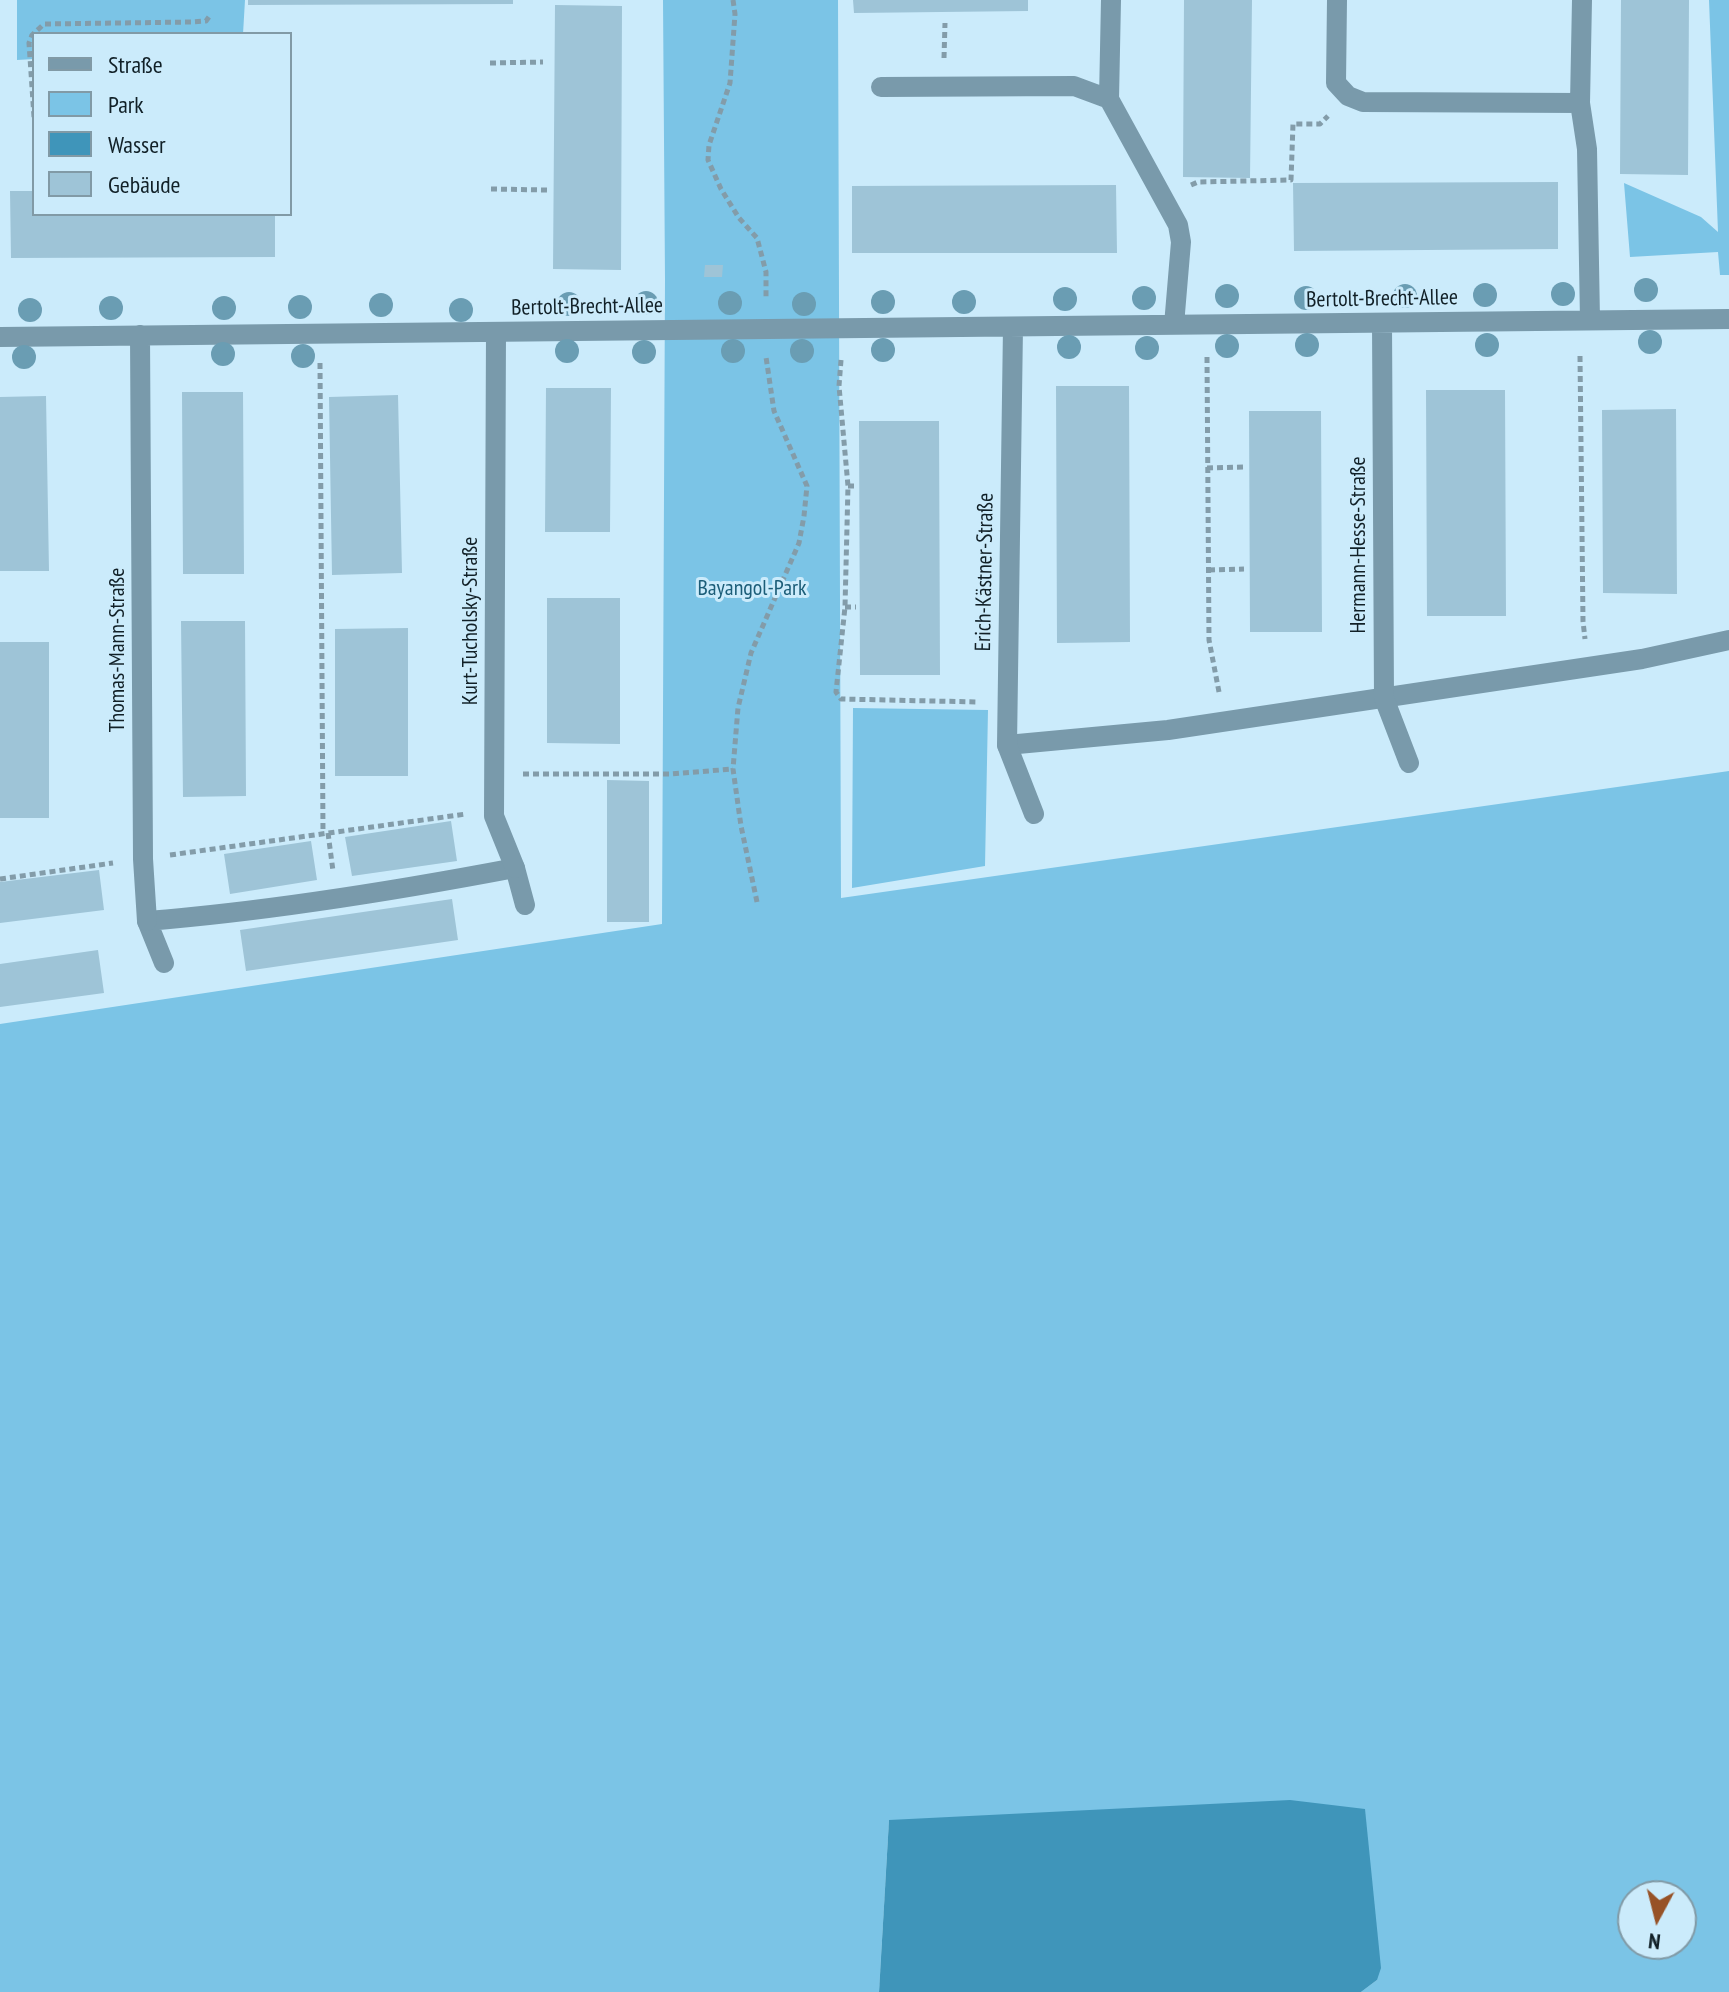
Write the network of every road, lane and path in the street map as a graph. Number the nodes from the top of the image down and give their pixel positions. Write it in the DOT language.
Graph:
graph roads {
  1 [pos="733,0"];
  2 [pos="1111,0"];
  3 [pos="1337,0"];
  4 [pos="1582,0"];
  5 [pos="211,14"];
  6 [pos="35,32"];
  7 [pos="32,35"];
  8 [pos="543,62"];
  9 [pos="490,63"];
  10 [pos="32,87"];
  11 [pos="881,87"];
  12 [pos="1348,96"];
  13 [pos="1109,99"];
  14 [pos="1580,103"];
  15 [pos="491,189"];
  16 [pos="547,190"];
  17 [pos="1163,196"];
  18 [pos="1729,319"];
  19 [pos="1590,320"];
  20 [pos="1382,323"];
  21 [pos="1174,325"];
  22 [pos="1013,327"];
  23 [pos="766,328"];
  24 [pos="496,332"];
  25 [pos="320,334"];
  26 [pos="140,335"];
  27 [pos="0,337"];
  28 [pos="1580,356"];
  29 [pos="1207,357"];
  30 [pos="841,360"];
  31 [pos="1243,467"];
  32 [pos="1207,468"];
  33 [pos="848,486"];
  34 [pos="857,486"];
  35 [pos="1244,569"];
  36 [pos="1209,570"];
  37 [pos="845,607"];
  38 [pos="856,607"];
  39 [pos="1729,640"];
  40 [pos="1589,666"];
  41 [pos="1384,698"];
  42 [pos="1007,703"];
  43 [pos="1224,721"];
  44 [pos="1007,745"];
  45 [pos="1409,763"];
  46 [pos="733,769"];
  47 [pos="494,773"];
  48 [pos="494,810"];
  49 [pos="1034,814"];
  50 [pos="323,833"];
  51 [pos="143,859"];
  52 [pos="515,868"];
  53 [pos="0,879"];
  54 [pos="757,902"];
  55 [pos="525,905"];
  56 [pos="147,921"];
  57 [pos="164,963"];
  1 -- 23 [label="path"];
  2 -- 13 [label="street"];
  3 -- 12 [label="street"];
  4 -- 14 [label="street"];
  5 -- 6 [label="path"];
  7 -- 10 [label="path"];
  8 -- 9 [label="path"];
  11 -- 13 [label="street"];
  12 -- 14 [label="street"];
  12 -- 17 [label="path"];
  13 -- 17 [label="street"];
  14 -- 19 [label="street"];
  15 -- 16 [label="path"];
  17 -- 21 [label="street"];
  18 -- 19 [label="street, Bertolt-Brecht-Allee"];
  19 -- 20 [label="street, Bertolt-Brecht-Allee"];
  20 -- 21 [label="street, Bertolt-Brecht-Allee"];
  20 -- 41 [label="street, Hermann-Hesse-Straße"];
  21 -- 22 [label="street, Bertolt-Brecht-Allee"];
  22 -- 23 [label="street, Bertolt-Brecht-Allee"];
  22 -- 42 [label="street, Erich-Kästner-Straße"];
  23 -- 24 [label="street, Bertolt-Brecht-Allee"];
  23 -- 46 [label="path"];
  24 -- 25 [label="street, Bertolt-Brecht-Allee"];
  24 -- 47 [label="street, Kurt-Tucholsky-Straße"];
  25 -- 26 [label="street, Bertolt-Brecht-Allee"];
  25 -- 50 [label="path"];
  26 -- 27 [label="street, Bertolt-Brecht-Allee"];
  26 -- 51 [label="street, Thomas-Mann-Straße"];
  28 -- 40 [label="path"];
  29 -- 32 [label="path"];
  30 -- 33 [label="path"];
  31 -- 32 [label="path"];
  32 -- 36 [label="path"];
  33 -- 34 [label="path"];
  33 -- 37 [label="path"];
  35 -- 36 [label="path"];
  36 -- 43 [label="path"];
  37 -- 38 [label="path"];
  37 -- 42 [label="path"];
  39 -- 40 [label="street"];
  40 -- 41 [label="street"];
  41 -- 43 [label="street"];
  41 -- 45 [label="street, Hermann-Hesse-Straße"];
  42 -- 44 [label="street, Erich-Kästner-Straße"];
  43 -- 44 [label="street"];
  44 -- 49 [label="street, Erich-Kästner-Straße"];
  46 -- 47 [label="path"];
  46 -- 54 [label="path"];
  47 -- 48 [label="street, Kurt-Tucholsky-Straße"];
  48 -- 50 [label="path"];
  48 -- 52 [label="street, Kurt-Tucholsky-Straße"];
  50 -- 51 [label="path"];
  51 -- 53 [label="path"];
  51 -- 56 [label="street, Thomas-Mann-Straße"];
  52 -- 55 [label="street, Kurt-Tucholsky-Straße"];
  52 -- 56 [label="street"];
  56 -- 57 [label="street, Thomas-Mann-Straße"];
}
